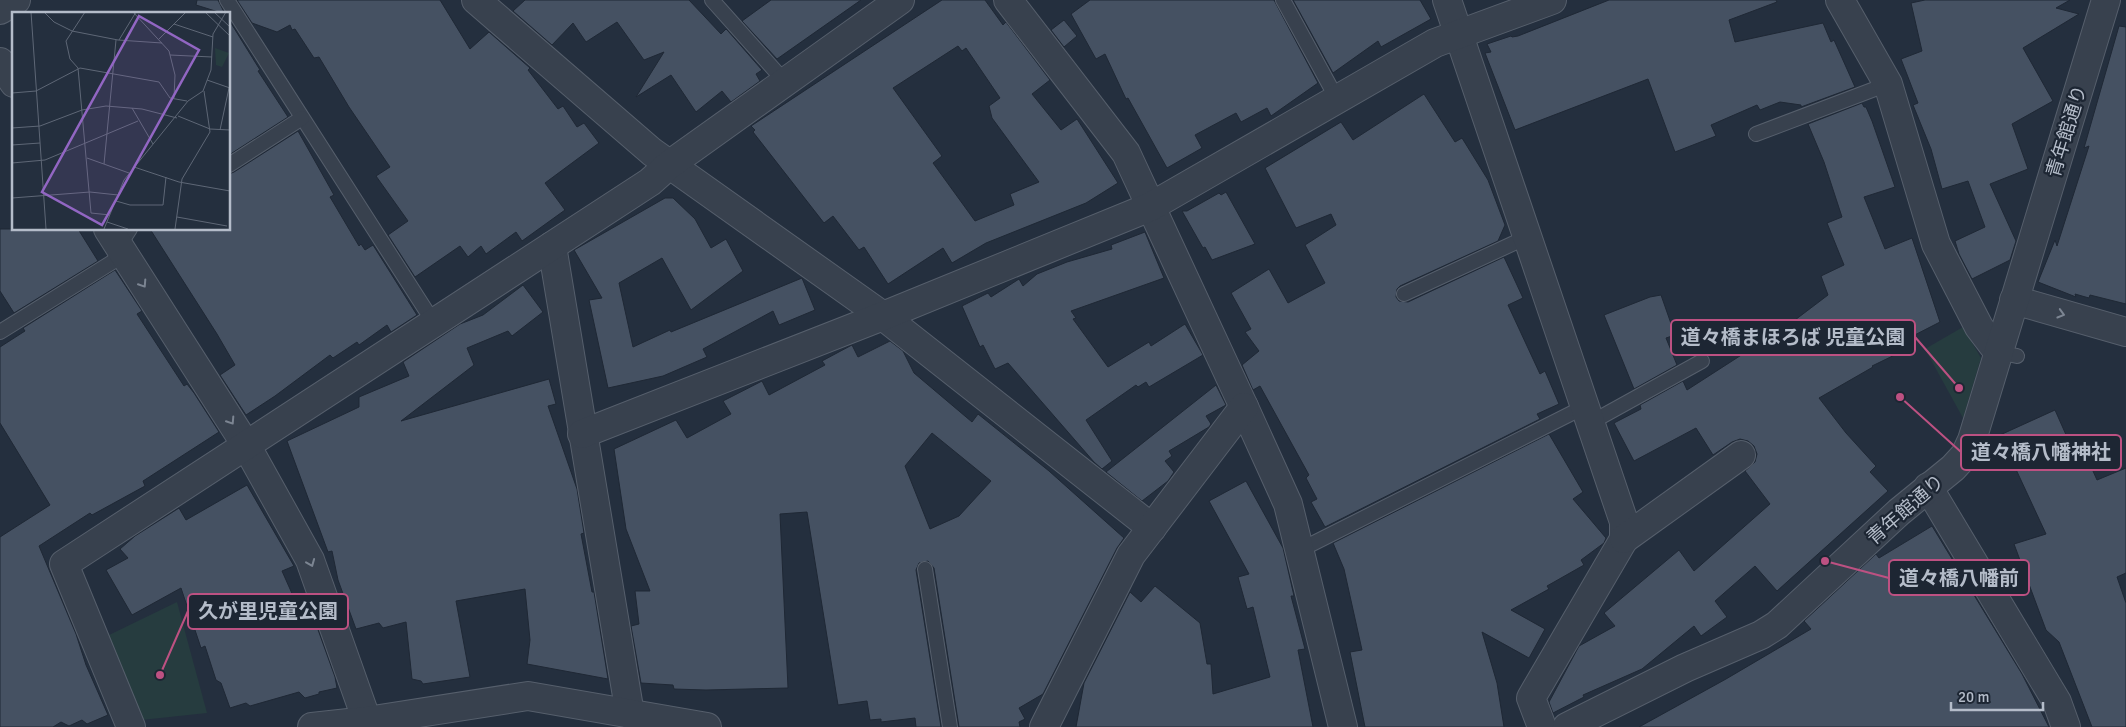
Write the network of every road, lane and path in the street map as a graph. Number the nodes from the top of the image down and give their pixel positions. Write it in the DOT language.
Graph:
graph roads {
  1 [pos="16,0"];
  2 [pos="227,0"];
  3 [pos="476,0"];
  4 [pos="712,0"];
  5 [pos="900,0"];
  6 [pos="1008,0"];
  7 [pos="1283,0"];
  8 [pos="1446,0"];
  9 [pos="1552,0"];
  10 [pos="1840,0"];
  11 [pos="2106,0"];
  12 [pos="0,10"];
  13 [pos="1458,36"];
  14 [pos="0,62"];
  15 [pos="12,80"];
  16 [pos="786,83"];
  17 [pos="1888,84"];
  18 [pos="1338,99"];
  19 [pos="302,118"];
  20 [pos="1756,134"];
  21 [pos="230,163"];
  22 [pos="669,165"];
  23 [pos="1150,207"];
  24 [pos="119,235"];
  25 [pos="1527,237"];
  26 [pos="552,246"];
  27 [pos="1404,294"];
  28 [pos="2014,300"];
  29 [pos="883,316"];
  30 [pos="434,323"];
  31 [pos="0,332"];
  32 [pos="2126,332"];
  33 [pos="2008,354"];
  34 [pos="1702,361"];
  35 [pos="1244,407"];
  36 [pos="1588,415"];
  37 [pos="582,434"];
  38 [pos="246,444"];
  39 [pos="1741,455"];
  40 [pos="1928,487"];
  41 [pos="1152,528"];
  42 [pos="1624,539"];
  43 [pos="1300,550"];
  44 [pos="925,570"];
  45 [pos="630,714"];
  46 [pos="367,721"];
  47 [pos="131,727"];
  48 [pos="312,727"];
  49 [pos="703,727"];
  50 [pos="707,727"];
  51 [pos="950,727"];
  52 [pos="1044,727"];
  53 [pos="1343,727"];
  54 [pos="1542,727"];
  55 [pos="1567,727"];
  56 [pos="2066,727"];
  1 -- 12 [label="street"];
  2 -- 19 [label="lane"];
  3 -- 22 [label="street"];
  4 -- 16 [label="lane"];
  5 -- 16 [label="street"];
  6 -- 23 [label="street"];
  7 -- 18 [label="lane"];
  8 -- 13 [label="street"];
  9 -- 13 [label="street"];
  10 -- 17 [label="street"];
  11 -- 28 [label="street, 青年館通り"];
  13 -- 18 [label="street"];
  13 -- 25 [label="street"];
  14 -- 15 [label="street"];
  16 -- 22 [label="street"];
  17 -- 20 [label="lane"];
  17 -- 33 [label="street"];
  18 -- 23 [label="street"];
  19 -- 21 [label="lane"];
  19 -- 30 [label="lane"];
  22 -- 26 [label="street"];
  22 -- 29 [label="street"];
  23 -- 29 [label="street"];
  23 -- 35 [label="street"];
  24 -- 31 [label="lane"];
  24 -- 38 [label="street, one-way"];
  25 -- 27 [label="lane"];
  25 -- 36 [label="street"];
  26 -- 30 [label="street"];
  26 -- 37 [label="street"];
  28 -- 32 [label="street, one-way"];
  28 -- 33 [label="street, 青年館通り"];
  29 -- 37 [label="street"];
  29 -- 41 [label="street"];
  30 -- 38 [label="street"];
  33 -- 40 [label="street, 青年館通り"];
  34 -- 36 [label="lane"];
  35 -- 41 [label="street"];
  35 -- 43 [label="street"];
  36 -- 42 [label="street"];
  36 -- 43 [label="lane"];
  37 -- 45 [label="street"];
  38 -- 46 [label="street, one-way"];
  38 -- 47 [label="street"];
  39 -- 42 [label="street"];
  40 -- 55 [label="street, 青年館通り"];
  40 -- 56 [label="street"];
  41 -- 52 [label="street"];
  42 -- 54 [label="street"];
  43 -- 53 [label="street"];
  44 -- 51 [label="lane"];
  45 -- 46 [label="street"];
  45 -- 49 [label="street"];
  46 -- 48 [label="street"];
  49 -- 50 [label="street"];
}
